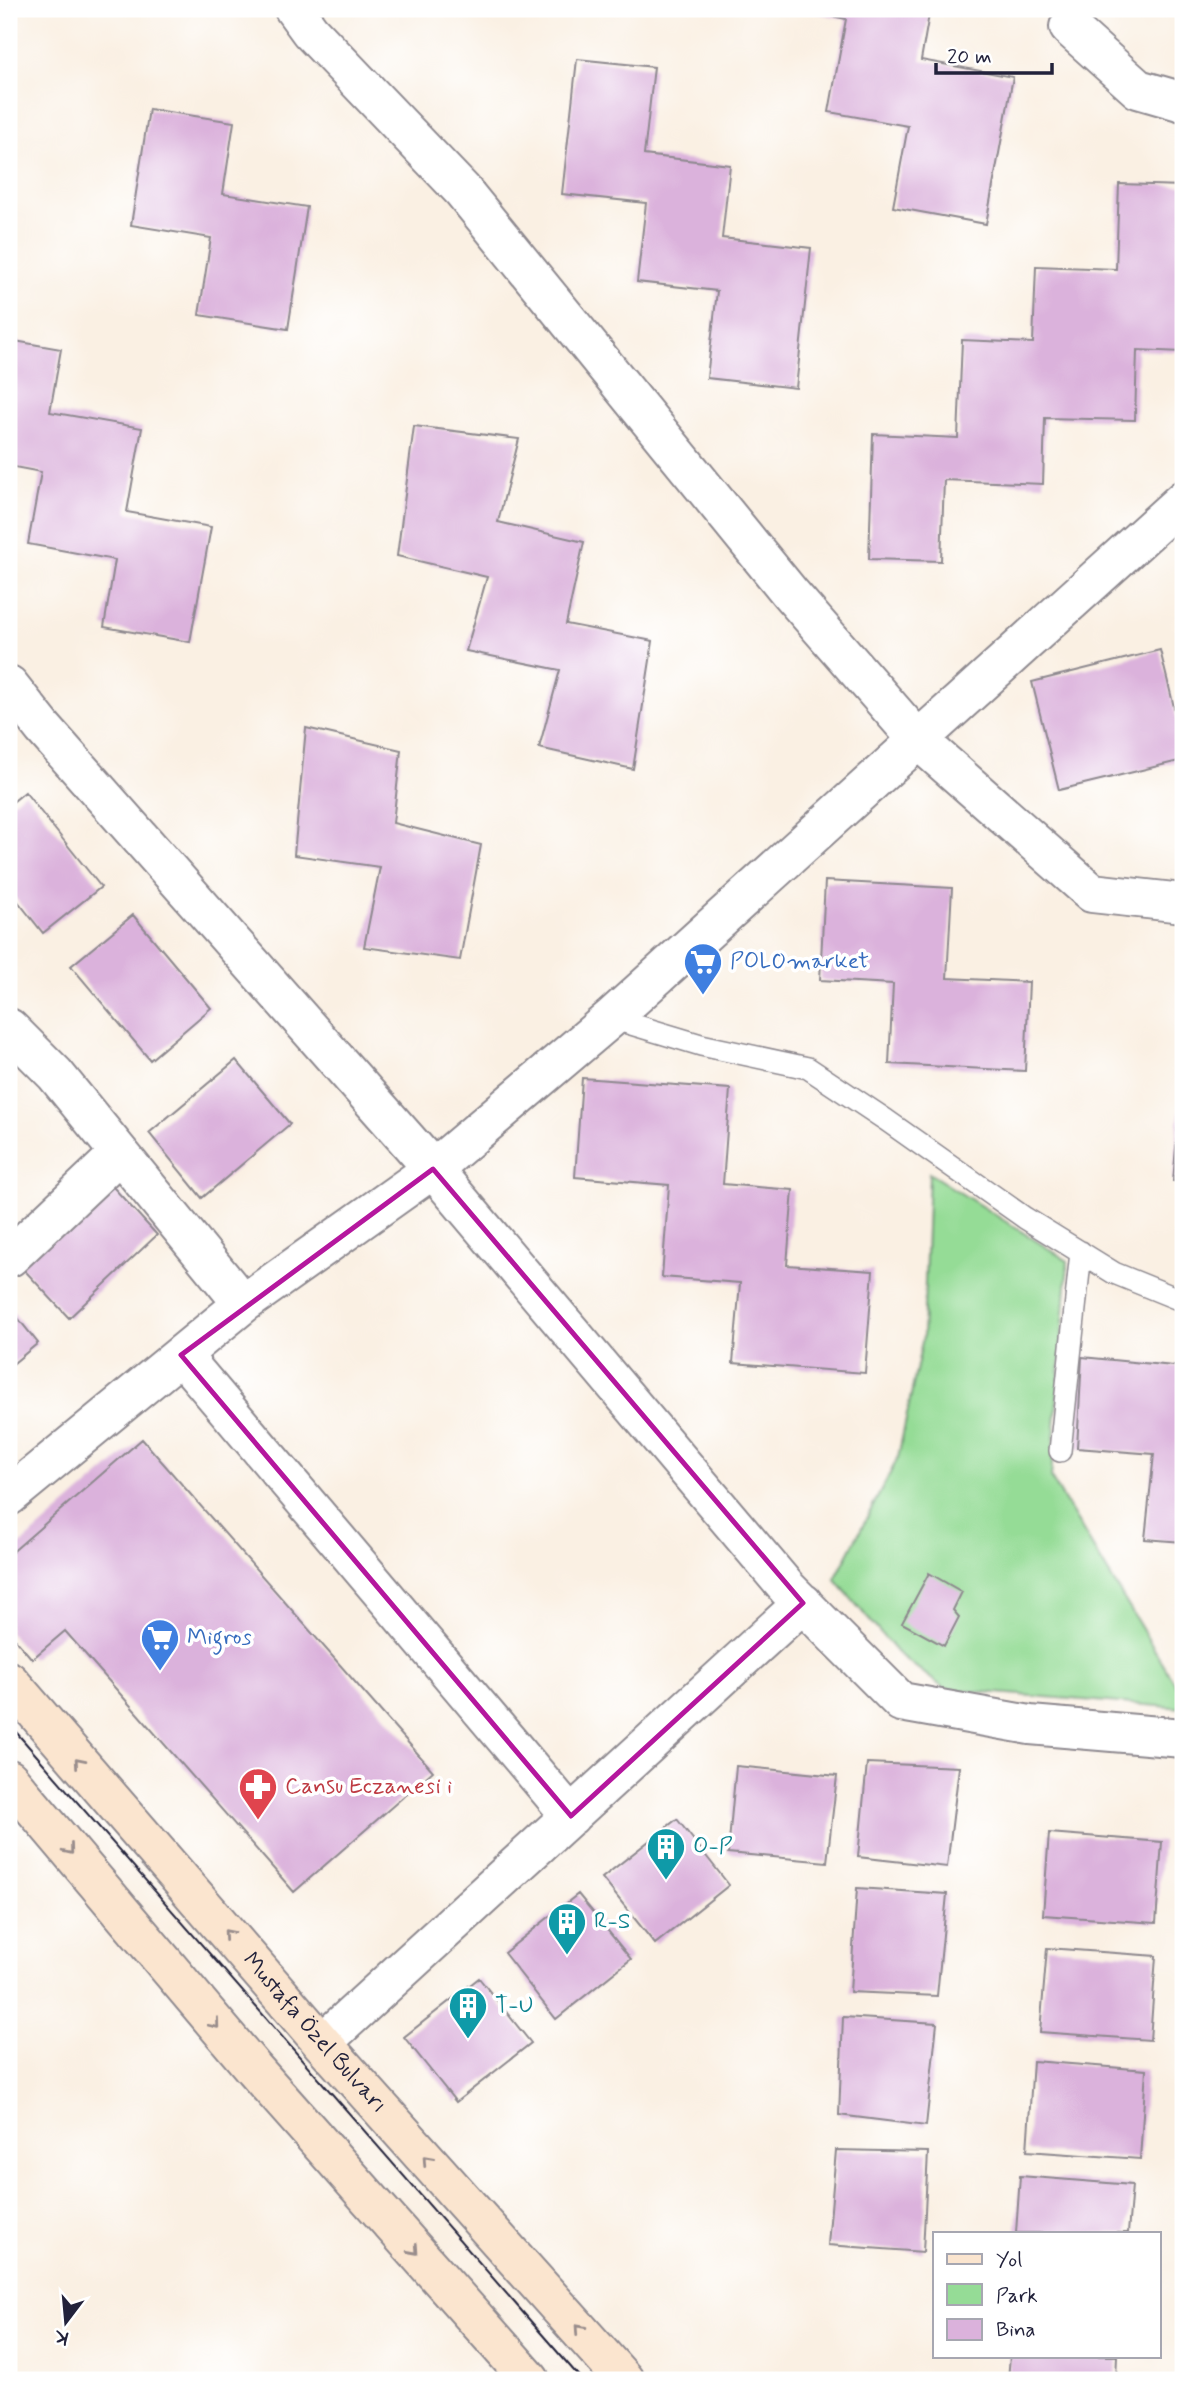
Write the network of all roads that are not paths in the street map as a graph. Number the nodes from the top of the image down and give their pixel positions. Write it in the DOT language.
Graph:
graph roads {
  1 [pos="294,9"];
  2 [pos="1069,27"];
  3 [pos="1183,102"];
  4 [pos="1183,500"];
  5 [pos="9,685"];
  6 [pos="918,740"];
  7 [pos="1183,903"];
  8 [pos="611,1018"];
  9 [pos="9,1028"];
  10 [pos="119,1154"];
  11 [pos="433,1169"];
  12 [pos="1081,1252"];
  13 [pos="9,1256"];
  14 [pos="1183,1301"];
  15 [pos="243,1304"];
  16 [pos="181,1355"];
  17 [pos="1060,1451"];
  18 [pos="9,1496"];
  19 [pos="803,1603"];
  20 [pos="9,1681"];
  21 [pos="1183,1738"];
  22 [pos="9,1779"];
  23 [pos="571,1816"];
  24 [pos="322,2043"];
  25 [pos="530,2380"];
  26 [pos="624,2380"];
  1 -- 6 [label="street"];
  2 -- 3 [label="street"];
  4 -- 6 [label="street"];
  5 -- 11 [label="street"];
  6 -- 7 [label="street"];
  6 -- 8 [label="street"];
  8 -- 11 [label="street"];
  8 -- 12 [label="lane"];
  9 -- 10 [label="street"];
  10 -- 13 [label="street"];
  10 -- 15 [label="street"];
  11 -- 15 [label="street"];
  11 -- 19 [label="street"];
  12 -- 14 [label="lane"];
  12 -- 17 [label="lane"];
  15 -- 16 [label="street"];
  16 -- 18 [label="street"];
  16 -- 23 [label="street"];
  19 -- 21 [label="street"];
  19 -- 23 [label="street"];
  24 -- 20 [label="main road, Mustafa Özel Bulvarı, one-way"];
  22 -- 25 [label="main road, one-way"];
  23 -- 24 [label="street"];
  26 -- 24 [label="main road, Mustafa Özel Bulvarı, one-way"];
}
